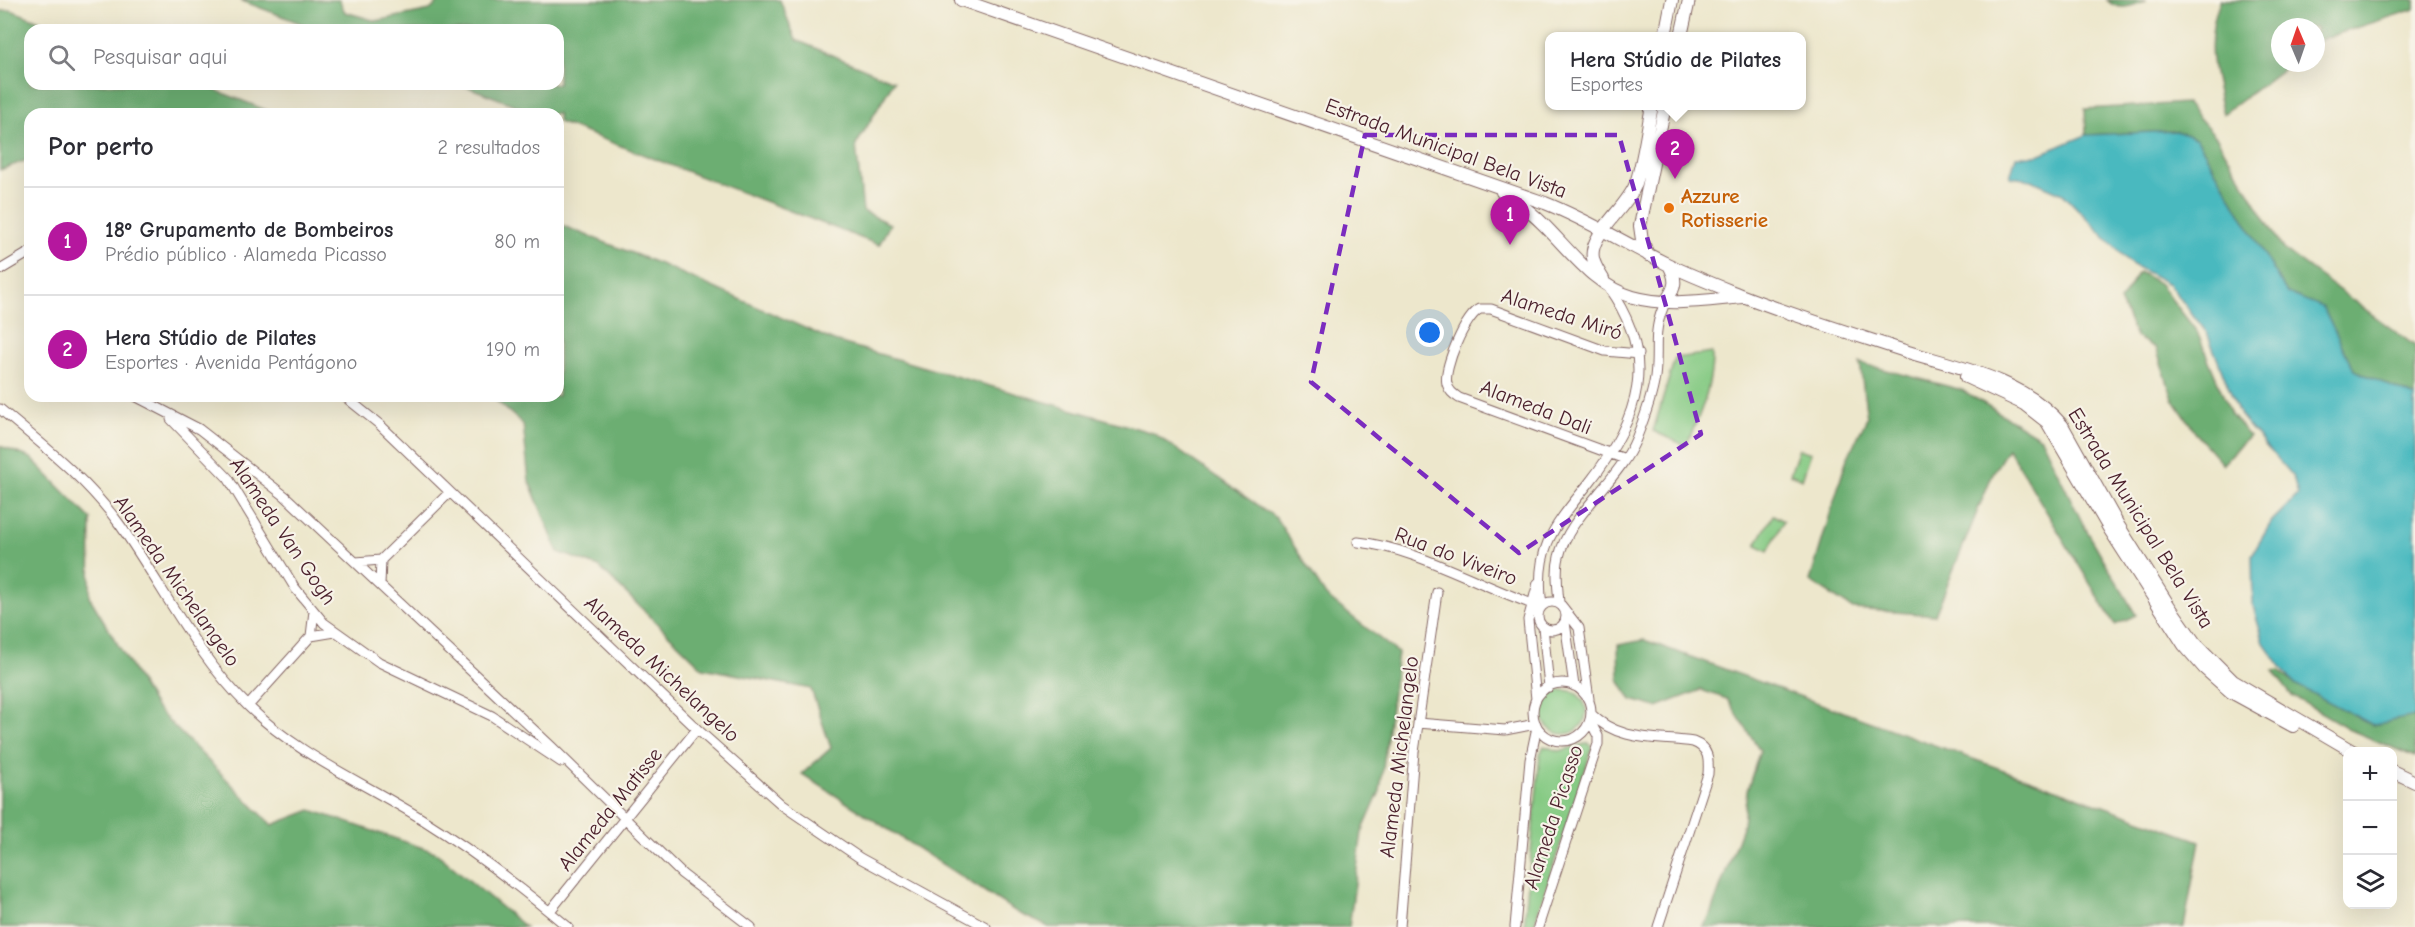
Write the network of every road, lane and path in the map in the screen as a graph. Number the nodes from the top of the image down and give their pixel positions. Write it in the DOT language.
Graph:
graph roads {
  1 [pos="961,0"];
  2 [pos="1672,0"];
  3 [pos="1689,0"];
  4 [pos="1666,32"];
  5 [pos="1682,32"];
  6 [pos="1651,110"];
  7 [pos="1664,110"];
  8 [pos="1489,183"];
  9 [pos="1603,230"];
  10 [pos="24,254"];
  11 [pos="1648,255"];
  12 [pos="1669,265"];
  13 [pos="0,270"];
  14 [pos="1606,285"];
  15 [pos="1747,297"];
  16 [pos="1666,301"];
  17 [pos="1639,354"];
  18 [pos="1446,377"];
  19 [pos="148,402"];
  20 [pos="352,402"];
  21 [pos="155,405"];
  22 [pos="0,409"];
  23 [pos="1608,454"];
  24 [pos="235,455"];
  25 [pos="1624,459"];
  26 [pos="222,470"];
  27 [pos="449,493"];
  28 [pos="1358,542"];
  29 [pos="381,560"];
  30 [pos="356,562"];
  31 [pos="1538,580"];
  32 [pos="380,585"];
  33 [pos="1437,592"];
  34 [pos="1530,604"];
  35 [pos="1560,604"];
  36 [pos="1541,607"];
  37 [pos="314,611"];
  38 [pos="1565,622"];
  39 [pos="1543,627"];
  40 [pos="335,632"];
  41 [pos="311,636"];
  42 [pos="1574,686"];
  43 [pos="1549,687"];
  44 [pos="1536,699"];
  45 [pos="502,702"];
  46 [pos="248,706"];
  47 [pos="1590,713"];
  48 [pos="492,716"];
  49 [pos="1418,723"];
  50 [pos="1537,725"];
  51 [pos="698,729"];
  52 [pos="2343,747"];
  53 [pos="578,773"];
  54 [pos="2397,773"];
  55 [pos="2415,782"];
  56 [pos="625,819"];
  57 [pos="550,911"];
  58 [pos="568,927"];
  59 [pos="751,927"];
  60 [pos="986,927"];
  61 [pos="1400,927"];
  62 [pos="1515,927"];
  63 [pos="1538,927"];
  64 [pos="1658,927"];
  1 -- 8 [label="main road, Estrada Municipal Bela Vista"];
  2 -- 4 [label="main road"];
  3 -- 5 [label="main road"];
  6 -- 9 [label="main road"];
  7 -- 11 [label="main road"];
  8 -- 9 [label="main road, Estrada Municipal Bela Vista"];
  8 -- 14 [label="main road, Alameda Picasso"];
  9 -- 11 [label="main road, Estrada Municipal Bela Vista"];
  9 -- 14 [label="main road"];
  10 -- 13 [label="street"];
  11 -- 12 [label="main road, Estrada Municipal Bela Vista"];
  12 -- 15 [label="main road, Estrada Municipal Bela Vista"];
  12 -- 16 [label="main road"];
  14 -- 16 [label="main road, Alameda Picasso"];
  14 -- 17 [label="street, Alameda Picasso"];
  15 -- 16 [label="main road, Alameda Picasso"];
  15 -- 52 [label="main road, Estrada Municipal Bela Vista"];
  16 -- 25 [label="street"];
  17 -- 18 [label="street, Alameda Miró"];
  17 -- 23 [label="street, Alameda Picasso"];
  18 -- 23 [label="street, Alameda Dali"];
  19 -- 21 [label="street, Alameda Van Gogh"];
  20 -- 27 [label="street, Alameda Michelangelo"];
  21 -- 24 [label="street, Alameda Van Gogh"];
  21 -- 26 [label="street, Alameda Van Gogh"];
  22 -- 46 [label="street, Alameda Michelangelo"];
  23 -- 25 [label="street, Alameda Dali"];
  23 -- 31 [label="street, Alameda Picasso"];
  24 -- 26 [label="street"];
  24 -- 30 [label="street, Alameda Van Gogh"];
  25 -- 35 [label="street"];
  26 -- 37 [label="street, Alameda Van Gogh"];
  27 -- 29 [label="street"];
  27 -- 51 [label="street, Alameda Michelangelo"];
  28 -- 34 [label="street, Rua do Viveiro"];
  29 -- 30 [label="street"];
  29 -- 32 [label="street"];
  30 -- 32 [label="street, Alameda Van Gogh"];
  31 -- 34 [label="street, Alameda Picasso"];
  31 -- 36 [label="street, Alameda Picasso"];
  32 -- 45 [label="street, Alameda Van Gogh"];
  33 -- 49 [label="street, Alameda Michelangelo"];
  34 -- 36 [label="street, Rua do Viveiro"];
  34 -- 44 [label="street, Alameda Picasso"];
  35 -- 36 [label="street"];
  35 -- 38 [label="street"];
  35 -- 47 [label="street, Alameda Picasso"];
  36 -- 39 [label="street"];
  37 -- 40 [label="street, Alameda Van Gogh"];
  37 -- 41 [label="street"];
  38 -- 39 [label="street"];
  38 -- 42 [label="street"];
  39 -- 43 [label="street"];
  40 -- 41 [label="street"];
  40 -- 48 [label="street, Alameda Van Gogh"];
  41 -- 46 [label="street"];
  42 -- 43 [label="street"];
  42 -- 47 [label="street, Alameda Picasso"];
  43 -- 44 [label="street"];
  44 -- 50 [label="street, Alameda Picasso"];
  45 -- 48 [label="street"];
  45 -- 53 [label="street, Alameda Van Gogh"];
  46 -- 57 [label="street, Alameda Michelangelo"];
  47 -- 50 [label="street, Alameda Picasso"];
  47 -- 63 [label="street, Alameda Picasso"];
  47 -- 64 [label="street"];
  48 -- 53 [label="street, Alameda Van Gogh"];
  49 -- 50 [label="street"];
  49 -- 61 [label="street, Alameda Michelangelo"];
  50 -- 62 [label="street, Alameda Picasso"];
  51 -- 56 [label="street, Alameda Matisse"];
  51 -- 60 [label="street, Alameda Michelangelo"];
  53 -- 56 [label="street, Alameda Van Gogh"];
  54 -- 55 [label="main road"];
  56 -- 57 [label="street, Alameda Matisse"];
  56 -- 59 [label="street, Alameda Van Gogh"];
  57 -- 58 [label="street, Alameda Michelangelo"];
}
